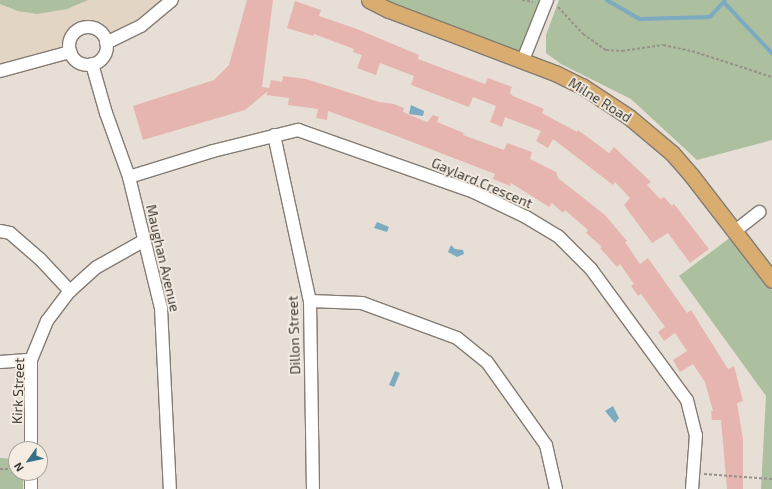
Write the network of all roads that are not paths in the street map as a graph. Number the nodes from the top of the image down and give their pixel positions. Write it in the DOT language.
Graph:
graph roads {
  1 [pos="172,0"];
  2 [pos="369,0"];
  3 [pos="547,2"];
  4 [pos="106,43"];
  5 [pos="70,52"];
  6 [pos="523,60"];
  7 [pos="92,64"];
  8 [pos="0,71"];
  9 [pos="274,135"];
  10 [pos="129,177"];
  11 [pos="759,212"];
  12 [pos="0,231"];
  13 [pos="735,231"];
  14 [pos="145,240"];
  15 [pos="772,280"];
  16 [pos="70,291"];
  17 [pos="310,301"];
  18 [pos="31,360"];
  19 [pos="0,362"];
  20 [pos="31,441"];
  21 [pos="170,489"];
  22 [pos="313,489"];
  23 [pos="556,489"];
  24 [pos="692,489"];
  1 -- 4 [label="street"];
  2 -- 6 [label="main road, Milne Road"];
  3 -- 6 [label="street"];
  4 -- 5 [label="street"];
  4 -- 7 [label="street"];
  5 -- 7 [label="street"];
  5 -- 8 [label="street"];
  6 -- 13 [label="main road, Milne Road"];
  7 -- 10 [label="street, Maughan Avenue"];
  9 -- 10 [label="street, Gaylard Crescent"];
  9 -- 17 [label="street, Dillon Street"];
  9 -- 24 [label="street, Gaylard Crescent"];
  10 -- 14 [label="street, Maughan Avenue"];
  11 -- 13 [label="street"];
  12 -- 16 [label="street"];
  13 -- 15 [label="main road, Milne Road"];
  14 -- 16 [label="street, Kirk Street"];
  14 -- 21 [label="street, Maughan Avenue"];
  16 -- 18 [label="street, Kirk Street"];
  17 -- 22 [label="street, Dillon Street"];
  17 -- 23 [label="street"];
  18 -- 19 [label="street"];
  18 -- 20 [label="street, Kirk Street"];
}
